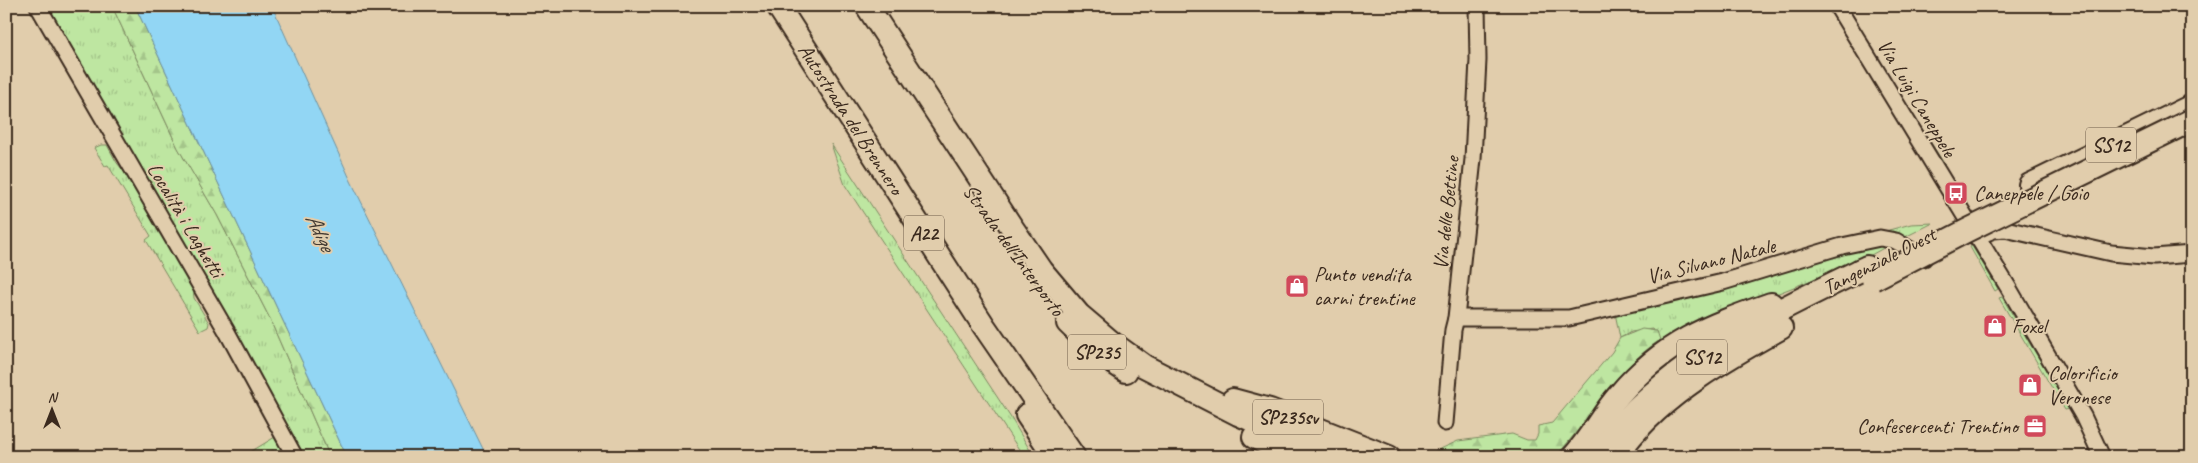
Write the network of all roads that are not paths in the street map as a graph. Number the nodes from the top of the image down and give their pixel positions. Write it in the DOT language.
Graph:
graph roads {
  1 [pos="38,6"];
  2 [pos="760,6"];
  3 [pos="778,6"];
  4 [pos="849,6"];
  5 [pos="867,6"];
  6 [pos="1477,6"];
  7 [pos="1837,6"];
  8 [pos="2192,106"];
  9 [pos="2192,120"];
  10 [pos="1971,240"];
  11 [pos="2192,254"];
  12 [pos="1870,273"];
  13 [pos="1829,285"];
  14 [pos="1456,318"];
  15 [pos="1184,387"];
  16 [pos="1445,423"];
  17 [pos="1239,429"];
  18 [pos="295,457"];
  19 [pos="1055,457"];
  20 [pos="1074,457"];
  21 [pos="1293,457"];
  22 [pos="1314,457"];
  23 [pos="1337,457"];
  24 [pos="1389,457"];
  25 [pos="1573,457"];
  26 [pos="1596,457"];
  27 [pos="1615,457"];
  28 [pos="2102,457"];
  1 -- 18 [label="street, Località i Laghetti"];
  2 -- 19 [label="highway, Autostrada del Brennero / A22"];
  3 -- 20 [label="highway, Autostrada del Brennero / A22"];
  4 -- 17 [label="highway, Strada dell'Interporto / SP235"];
  5 -- 15 [label="highway, Strada dell'Interporto / SP235"];
  6 -- 14 [label="street, Via delle Bettine"];
  7 -- 10 [label="street, Via Luigi Caneppele"];
  8 -- 12 [label="highway, Tangenziale Ovest / SS12"];
  9 -- 12 [label="highway, Tangenziale Ovest / SS12, bridge"];
  10 -- 11 [label="street"];
  10 -- 14 [label="street, Via Silvano Natale"];
  10 -- 28 [label="street, Via Luigi Caneppele"];
  12 -- 13 [label="highway, Tangenziale Ovest / SS12"];
  12 -- 27 [label="highway, Tangenziale Ovest / SS12"];
  13 -- 25 [label="highway"];
  13 -- 26 [label="highway, Tangenziale Ovest / SS12"];
  14 -- 16 [label="street, Via delle Bettine"];
  15 -- 23 [label="highway, SP235sv"];
  15 -- 24 [label="highway, SP235sv"];
  17 -- 21 [label="highway"];
  17 -- 22 [label="highway, SP235sv"];
}
